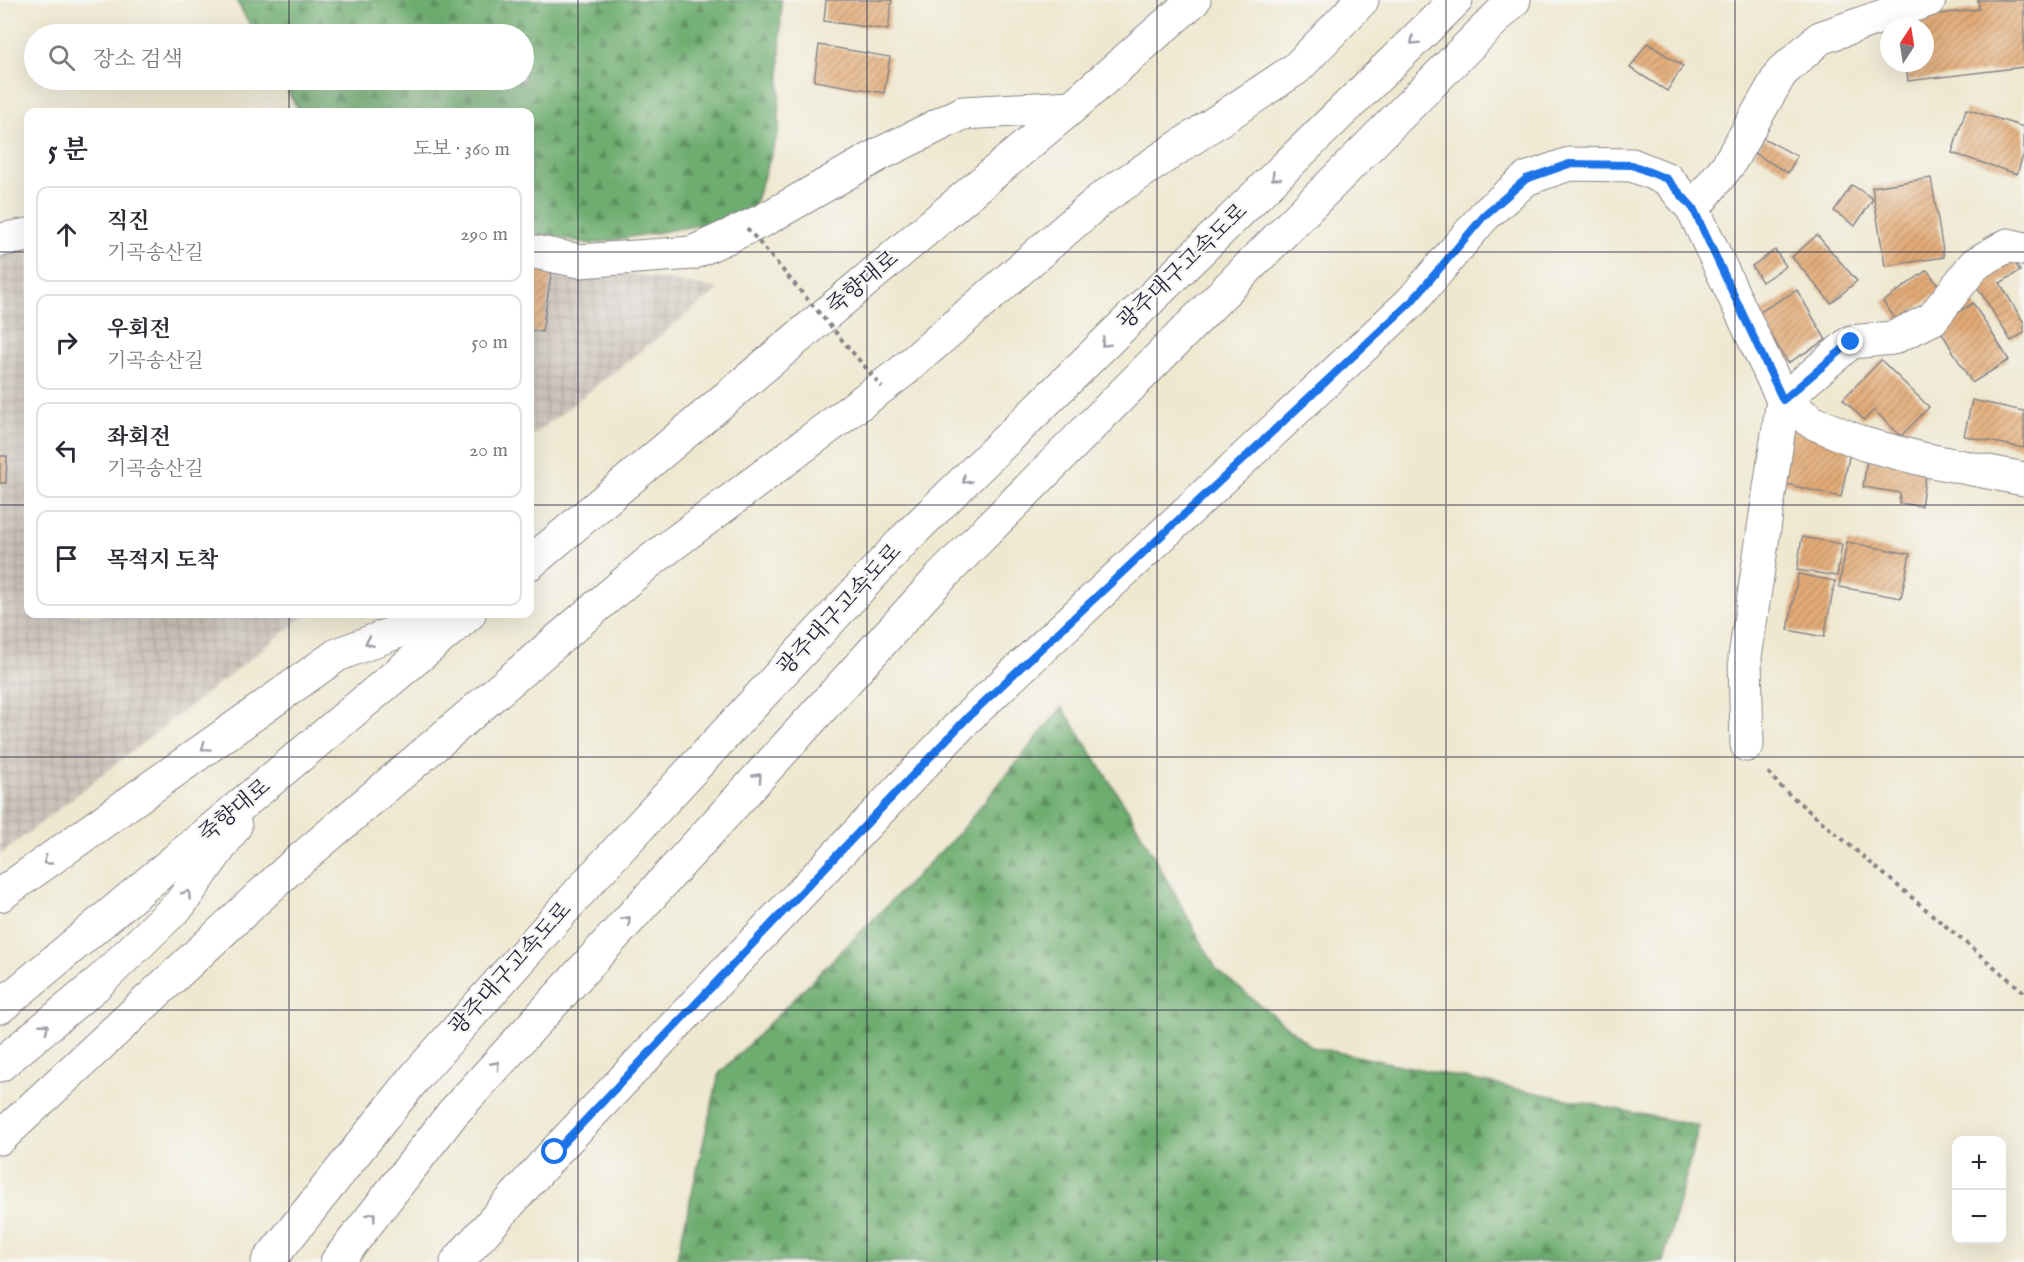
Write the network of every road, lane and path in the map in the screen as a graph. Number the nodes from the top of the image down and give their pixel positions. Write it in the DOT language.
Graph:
graph roads {
  1 [pos="1194,0"];
  2 [pos="1362,0"];
  3 [pos="1456,0"];
  4 [pos="1514,0"];
  5 [pos="1929,0"];
  6 [pos="1072,107"];
  7 [pos="1693,208"];
  8 [pos="747,228"];
  9 [pos="24,236"];
  10 [pos="0,240"];
  11 [pos="2024,249"];
  12 [pos="534,252"];
  13 [pos="882,387"];
  14 [pos="1783,400"];
  15 [pos="2024,479"];
  16 [pos="534,560"];
  17 [pos="432,618"];
  18 [pos="464,618"];
  19 [pos="1747,746"];
  20 [pos="260,789"];
  21 [pos="0,895"];
  22 [pos="2024,992"];
  23 [pos="0,1007"];
  24 [pos="0,1065"];
  25 [pos="0,1138"];
  26 [pos="268,1262"];
  27 [pos="336,1262"];
  28 [pos="457,1262"];
  1 -- 6 [label="main road, 죽향대로"];
  2 -- 13 [label="main road"];
  3 -- 26 [label="main road, 광주대구고속도로, one-way"];
  27 -- 4 [label="main road, 광주대구고속도로, one-way"];
  5 -- 7 [label="main road"];
  6 -- 8 [label="main road"];
  6 -- 16 [label="main road, 죽향대로"];
  7 -- 14 [label="main road"];
  7 -- 28 [label="main road"];
  8 -- 12 [label="main road"];
  8 -- 13 [label="path, bridge"];
  9 -- 10 [label="main road"];
  11 -- 14 [label="main road"];
  13 -- 25 [label="main road"];
  14 -- 15 [label="main road"];
  14 -- 19 [label="main road"];
  17 -- 21 [label="main road, one-way"];
  18 -- 20 [label="main road, 죽향대로"];
  19 -- 22 [label="path"];
  20 -- 23 [label="main road, 죽향대로"];
  24 -- 20 [label="main road, one-way"];
}
